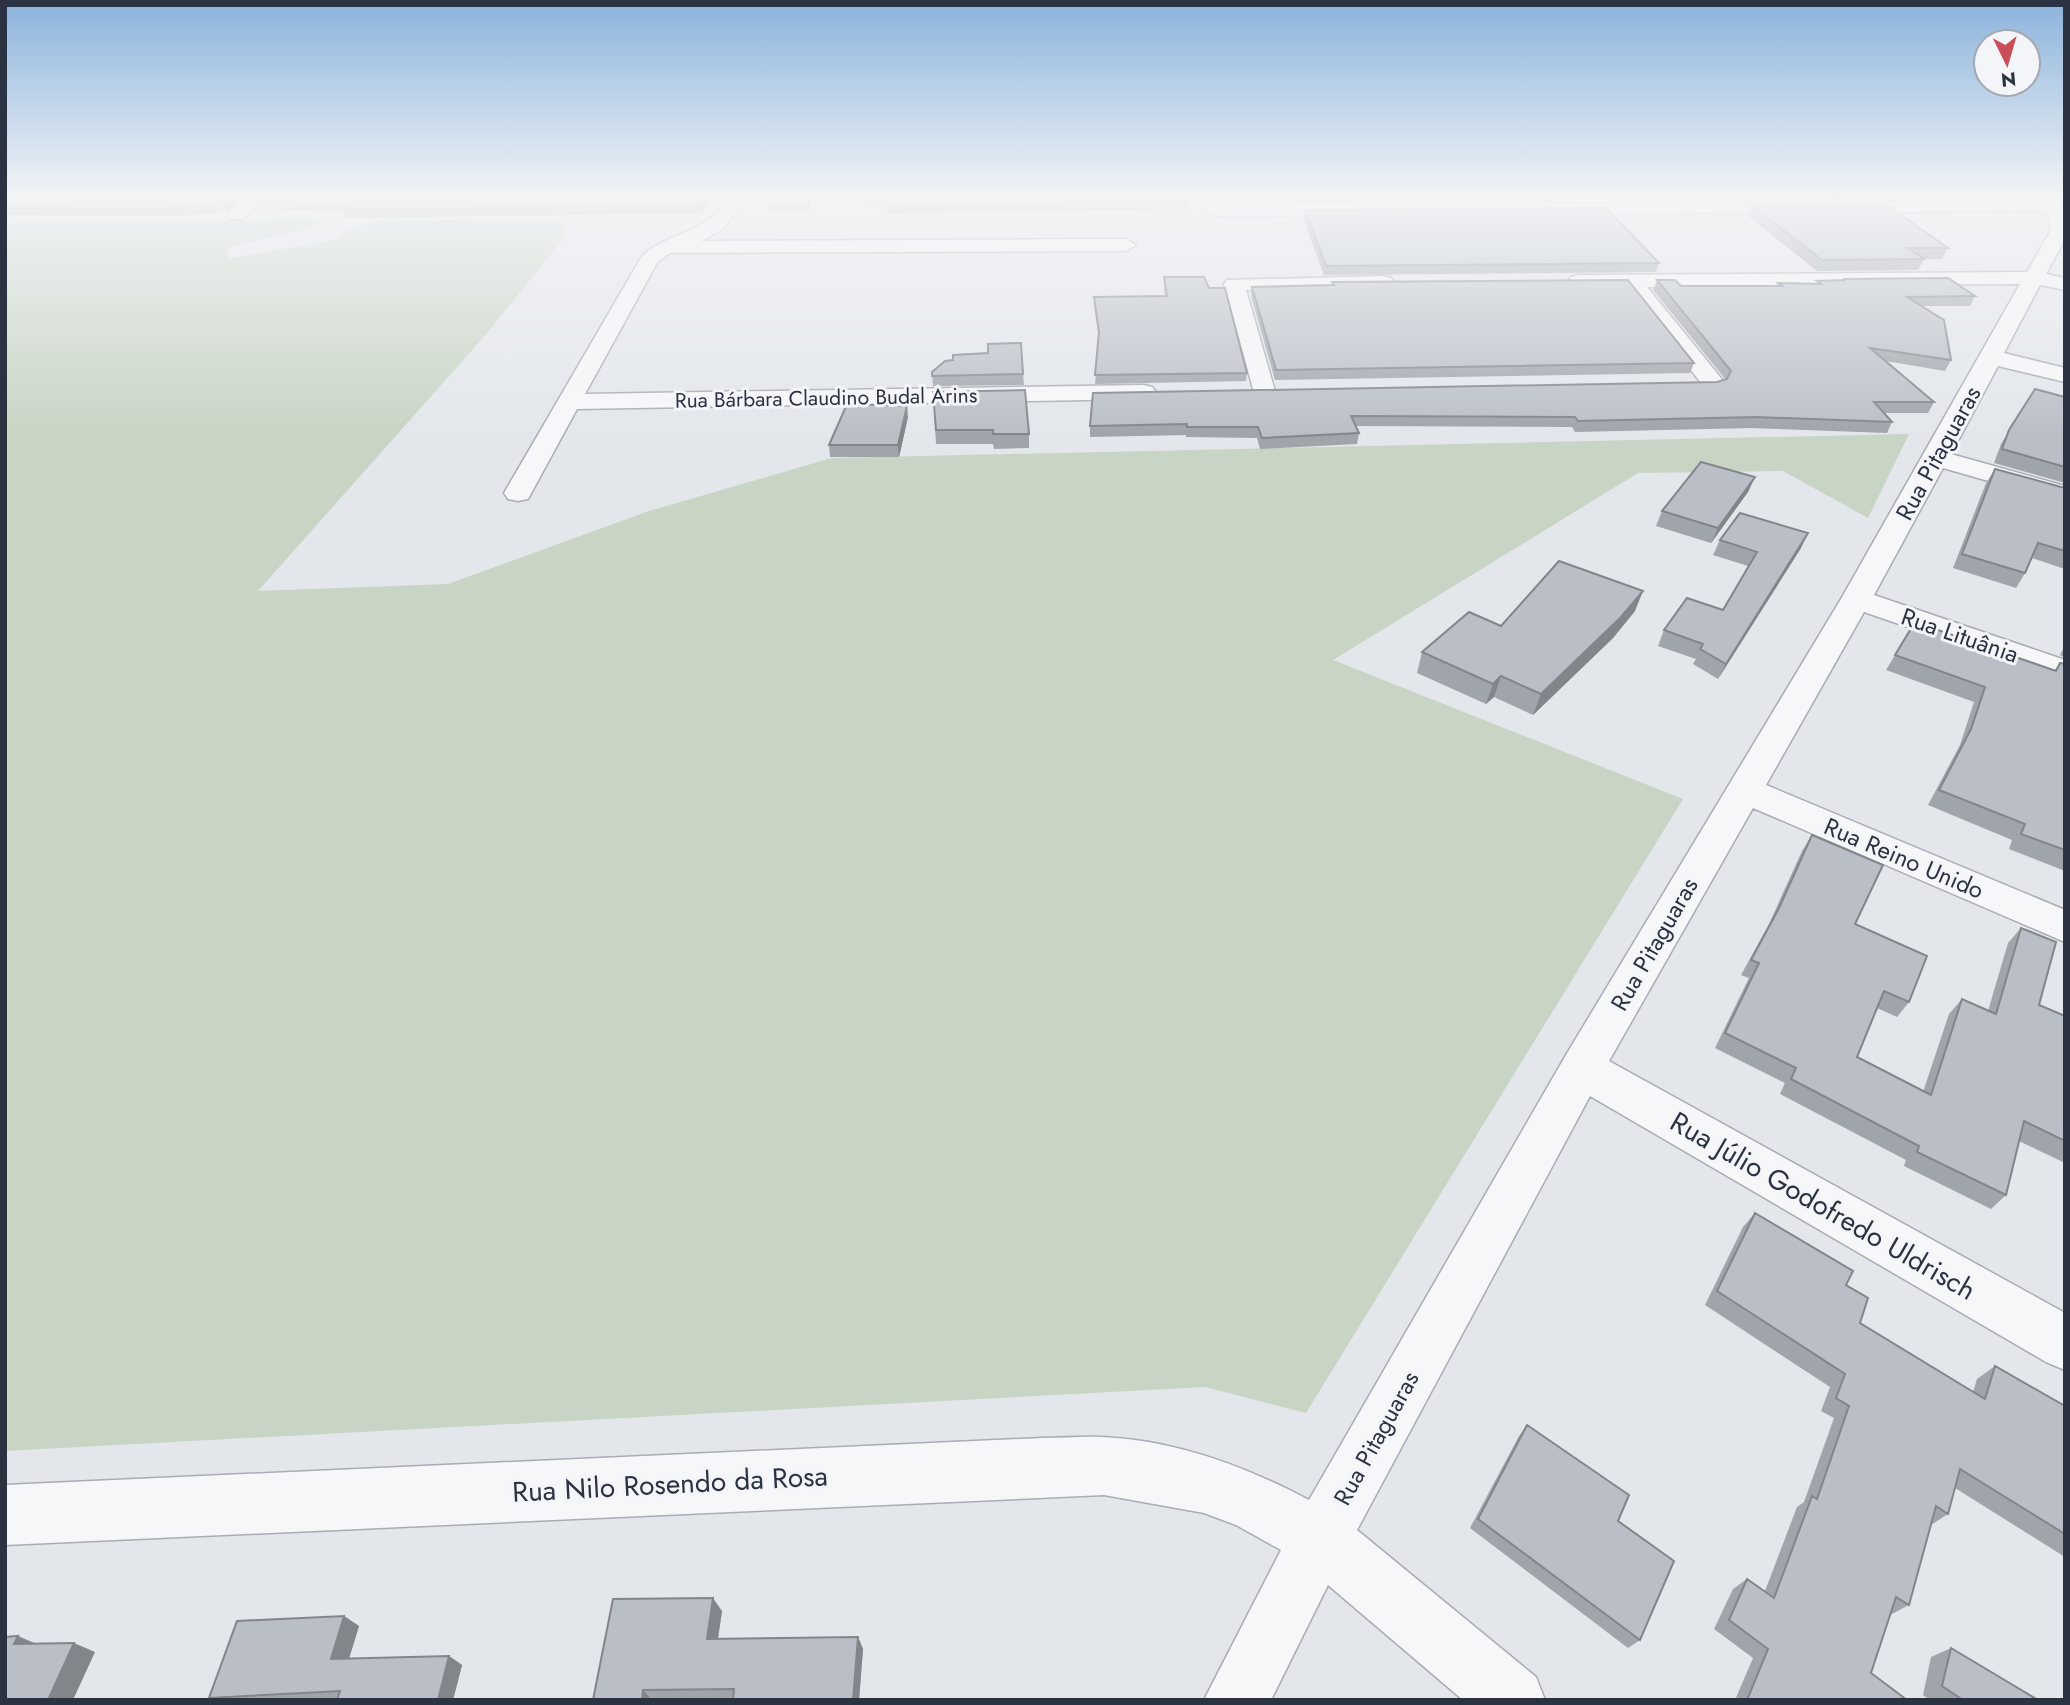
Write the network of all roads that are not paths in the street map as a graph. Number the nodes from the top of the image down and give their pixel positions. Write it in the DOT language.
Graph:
graph roads {
  1 [pos="640,276"];
  2 [pos="2034,278"];
  3 [pos="1563,281"];
  4 [pos="1632,281"];
  5 [pos="1398,282"];
  6 [pos="2065,284"];
  7 [pos="1991,356"];
  8 [pos="2065,374"];
  9 [pos="1686,383"];
  10 [pos="1263,390"];
  11 [pos="1290,390"];
  12 [pos="1235,391"];
  13 [pos="1165,392"];
  14 [pos="569,402"];
  15 [pos="1936,458"];
  16 [pos="518,493"];
  17 [pos="2065,495"];
  18 [pos="1856,599"];
  19 [pos="2065,671"];
  20 [pos="1744,789"];
  21 [pos="2065,927"];
  22 [pos="1582,1068"];
  23 [pos="2065,1343"];
  24 [pos="5,1515"];
  25 [pos="1320,1538"];
  26 [pos="1236,1700"];
  27 [pos="1513,1700"];
  1 -- 14 [label="street"];
  2 -- 4 [label="street"];
  2 -- 6 [label="street"];
  2 -- 7 [label="street, Rua Pitaguaras"];
  3 -- 4 [label="street"];
  4 -- 9 [label="street"];
  5 -- 10 [label="street"];
  7 -- 8 [label="street"];
  7 -- 15 [label="street, Rua Pitaguaras"];
  10 -- 11 [label="street"];
  10 -- 12 [label="street"];
  13 -- 14 [label="street, Rua Bárbara Claudino Budal Arins"];
  14 -- 16 [label="street"];
  15 -- 17 [label="street"];
  15 -- 18 [label="street, Rua Pitaguaras"];
  18 -- 19 [label="street, Rua Lituânia"];
  18 -- 20 [label="street, Rua Pitaguaras"];
  20 -- 21 [label="street, Rua Reino Unido"];
  20 -- 22 [label="street, Rua Pitaguaras"];
  22 -- 23 [label="street, Rua Júlio Godofredo Uldrisch"];
  22 -- 25 [label="street, Rua Pitaguaras"];
  24 -- 25 [label="street, Rua Nilo Rosendo da Rosa"];
  25 -- 26 [label="street, Rua Pitaguaras"];
  25 -- 27 [label="street, Rua Nilo Rosendo da Rosa"];
}
